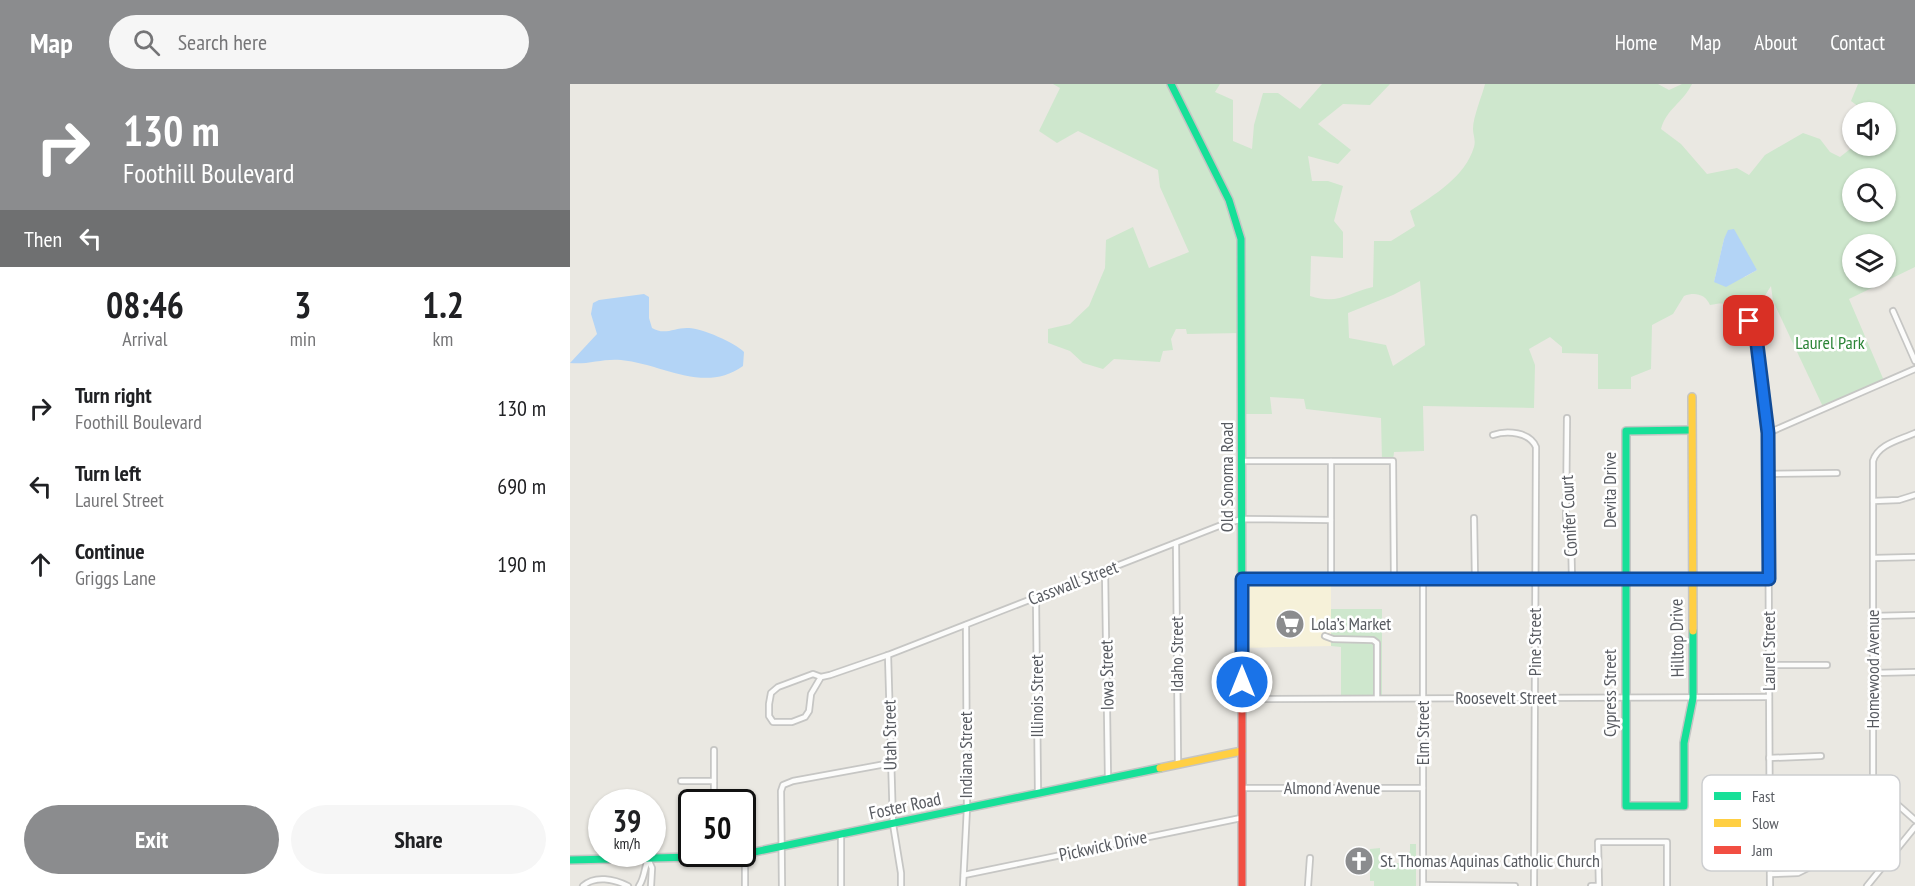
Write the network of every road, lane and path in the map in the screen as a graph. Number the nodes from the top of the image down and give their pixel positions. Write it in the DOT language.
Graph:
graph roads {
  1 [pos="1171,84"];
  2 [pos="1893,311"];
  3 [pos="1749,321"];
  4 [pos="1915,361"];
  5 [pos="1915,369"];
  6 [pos="1692,397"];
  7 [pos="1567,418"];
  8 [pos="1691,430"];
  9 [pos="1768,433"];
  10 [pos="1915,433"];
  11 [pos="1494,435"];
  12 [pos="1243,461"];
  13 [pos="1331,461"];
  14 [pos="1837,473"];
  15 [pos="1768,474"];
  16 [pos="1915,495"];
  17 [pos="1873,501"];
  18 [pos="1474,518"];
  19 [pos="1243,519"];
  20 [pos="1331,520"];
  21 [pos="1176,543"];
  22 [pos="1915,557"];
  23 [pos="1874,558"];
  24 [pos="1106,570"];
  25 [pos="1475,578"];
  26 [pos="1242,579"];
  27 [pos="1330,579"];
  28 [pos="1394,579"];
  29 [pos="1423,579"];
  30 [pos="1535,579"];
  31 [pos="1572,579"];
  32 [pos="1625,579"];
  33 [pos="1691,579"];
  34 [pos="1769,579"];
  35 [pos="1036,598"];
  36 [pos="1915,615"];
  37 [pos="1874,616"];
  38 [pos="966,625"];
  39 [pos="1325,636"];
  40 [pos="888,655"];
  41 [pos="1769,665"];
  42 [pos="1827,665"];
  43 [pos="1915,672"];
  44 [pos="1873,673"];
  45 [pos="821,677"];
  46 [pos="1535,697"];
  47 [pos="1625,697"];
  48 [pos="1769,697"];
  49 [pos="1377,698"];
  50 [pos="1423,698"];
  51 [pos="1693,698"];
  52 [pos="1242,699"];
  53 [pos="714,750"];
  54 [pos="1242,751"];
  55 [pos="1821,756"];
  56 [pos="1769,758"];
  57 [pos="891,763"];
  58 [pos="1178,764"];
  59 [pos="1769,775"];
  60 [pos="1873,775"];
  61 [pos="1108,779"];
  62 [pos="681,780"];
  63 [pos="714,781"];
  64 [pos="1242,788"];
  65 [pos="1423,788"];
  66 [pos="714,789"];
  67 [pos="1038,794"];
  68 [pos="1684,806"];
  69 [pos="1900,807"];
  70 [pos="966,808"];
  71 [pos="1241,818"];
  72 [pos="1915,820"];
  73 [pos="893,824"];
  74 [pos="1915,827"];
  75 [pos="841,836"];
  76 [pos="1900,846"];
  77 [pos="782,848"];
  78 [pos="756,853"];
  79 [pos="1310,858"];
  80 [pos="570,860"];
  81 [pos="588,860"];
  82 [pos="645,867"];
  83 [pos="652,867"];
  84 [pos="745,867"];
  85 [pos="1770,871"];
  86 [pos="1802,871"];
  87 [pos="1880,871"];
  88 [pos="1770,874"];
  89 [pos="964,875"];
  90 [pos="1423,885"];
  91 [pos="583,886"];
  92 [pos="628,886"];
  93 [pos="639,886"];
  94 [pos="651,886"];
  95 [pos="745,886"];
  96 [pos="782,886"];
  97 [pos="841,886"];
  98 [pos="901,886"];
  99 [pos="963,886"];
  100 [pos="1242,886"];
  101 [pos="1308,886"];
  102 [pos="1515,886"];
  103 [pos="1534,886"];
  104 [pos="1590,886"];
  105 [pos="1599,886"];
  106 [pos="1667,886"];
  107 [pos="1770,886"];
  108 [pos="1868,886"];
  1 -- 12 [label="street, Old Sonoma Road"];
  2 -- 4 [label="street"];
  3 -- 9 [label="street, Laurel Street"];
  5 -- 9 [label="street"];
  6 -- 8 [label="street, Hilltop Drive"];
  7 -- 31 [label="street, Conifer Court"];
  8 -- 32 [label="street, Devita Drive"];
  8 -- 33 [label="street, Hilltop Drive"];
  9 -- 15 [label="street, Laurel Street"];
  10 -- 17 [label="street, Homewood Avenue"];
  11 -- 30 [label="street, Pine Street"];
  12 -- 13 [label="street"];
  12 -- 19 [label="street, Old Sonoma Road"];
  13 -- 20 [label="street"];
  13 -- 28 [label="street"];
  14 -- 15 [label="street"];
  15 -- 34 [label="street, Laurel Street"];
  16 -- 17 [label="street"];
  17 -- 23 [label="street, Homewood Avenue"];
  18 -- 25 [label="street"];
  19 -- 20 [label="street, Casswall Street"];
  19 -- 21 [label="street, Casswall Street"];
  19 -- 26 [label="street, Old Sonoma Road"];
  20 -- 27 [label="street"];
  21 -- 24 [label="street, Casswall Street"];
  21 -- 58 [label="street, Idaho Street"];
  22 -- 23 [label="street"];
  23 -- 37 [label="street, Homewood Avenue"];
  24 -- 35 [label="street, Casswall Street"];
  24 -- 61 [label="street, Iowa Street"];
  25 -- 29 [label="street"];
  25 -- 30 [label="street"];
  26 -- 27 [label="street"];
  26 -- 52 [label="street, Old Sonoma Road"];
  27 -- 28 [label="street"];
  28 -- 29 [label="street"];
  29 -- 50 [label="street, Elm Street"];
  30 -- 31 [label="street"];
  30 -- 46 [label="street, Pine Street"];
  31 -- 32 [label="street"];
  32 -- 33 [label="street"];
  32 -- 47 [label="street, Cypress Street"];
  33 -- 34 [label="street"];
  33 -- 51 [label="street, Hilltop Drive"];
  34 -- 41 [label="street, Laurel Street"];
  35 -- 38 [label="street, Casswall Street"];
  35 -- 67 [label="street, Illinois Street"];
  36 -- 37 [label="street"];
  37 -- 44 [label="street, Homewood Avenue"];
  38 -- 40 [label="street, Casswall Street"];
  38 -- 70 [label="street, Indiana Street"];
  39 -- 49 [label="street"];
  40 -- 45 [label="street, Casswall Street"];
  40 -- 57 [label="street, Utah Street"];
  41 -- 42 [label="street"];
  41 -- 48 [label="street, Laurel Street"];
  43 -- 44 [label="street"];
  44 -- 60 [label="street, Homewood Avenue"];
  45 -- 45 [label="street, Casswall Street"];
  46 -- 47 [label="street, Roosevelt Street"];
  46 -- 50 [label="street, Roosevelt Street"];
  46 -- 103 [label="street, Pine Street"];
  47 -- 51 [label="street, Roosevelt Street"];
  47 -- 68 [label="street, Cypress Street"];
  48 -- 51 [label="street, Roosevelt Street"];
  48 -- 56 [label="street, Laurel Street"];
  49 -- 50 [label="street, Roosevelt Street"];
  49 -- 52 [label="street, Roosevelt Street"];
  50 -- 65 [label="street, Elm Street"];
  51 -- 68 [label="street, Hilltop Drive"];
  52 -- 54 [label="street, Old Sonoma Road"];
  53 -- 63 [label="street"];
  54 -- 58 [label="street, Foster Road"];
  54 -- 64 [label="street, Old Sonoma Road"];
  55 -- 56 [label="street"];
  56 -- 59 [label="street, Laurel Street"];
  57 -- 73 [label="street, Utah Street"];
  57 -- 77 [label="street"];
  58 -- 61 [label="street, Foster Road"];
  61 -- 67 [label="street, Foster Road"];
  62 -- 63 [label="street"];
  63 -- 66 [label="street"];
  64 -- 65 [label="street, Almond Avenue"];
  64 -- 71 [label="street, Old Sonoma Road"];
  65 -- 90 [label="street, Elm Street"];
  67 -- 70 [label="street, Foster Road"];
  69 -- 72 [label="street"];
  70 -- 73 [label="street, Foster Road"];
  70 -- 89 [label="street, Indiana Street"];
  71 -- 89 [label="street, Pickwick Drive"];
  71 -- 100 [label="street, Old Sonoma Road"];
  73 -- 75 [label="street, Foster Road"];
  73 -- 98 [label="street, Utah Street"];
  74 -- 76 [label="street"];
  75 -- 77 [label="street, Foster Road"];
  75 -- 97 [label="street"];
  77 -- 78 [label="street, Foster Road"];
  77 -- 96 [label="street"];
  79 -- 101 [label="street"];
  80 -- 81 [label="street, Foster Road"];
  82 -- 93 [label="street"];
  83 -- 94 [label="street"];
  84 -- 95 [label="street"];
  85 -- 88 [label="street, Laurel Street"];
  86 -- 88 [label="street"];
  87 -- 108 [label="street"];
  88 -- 107 [label="street, Laurel Street"];
  89 -- 99 [label="street, Indiana Street"];
  90 -- 102 [label="street"];
  91 -- 92 [label="street"];
  104 -- 105 [label="street"];
  105 -- 106 [label="street"];
}
